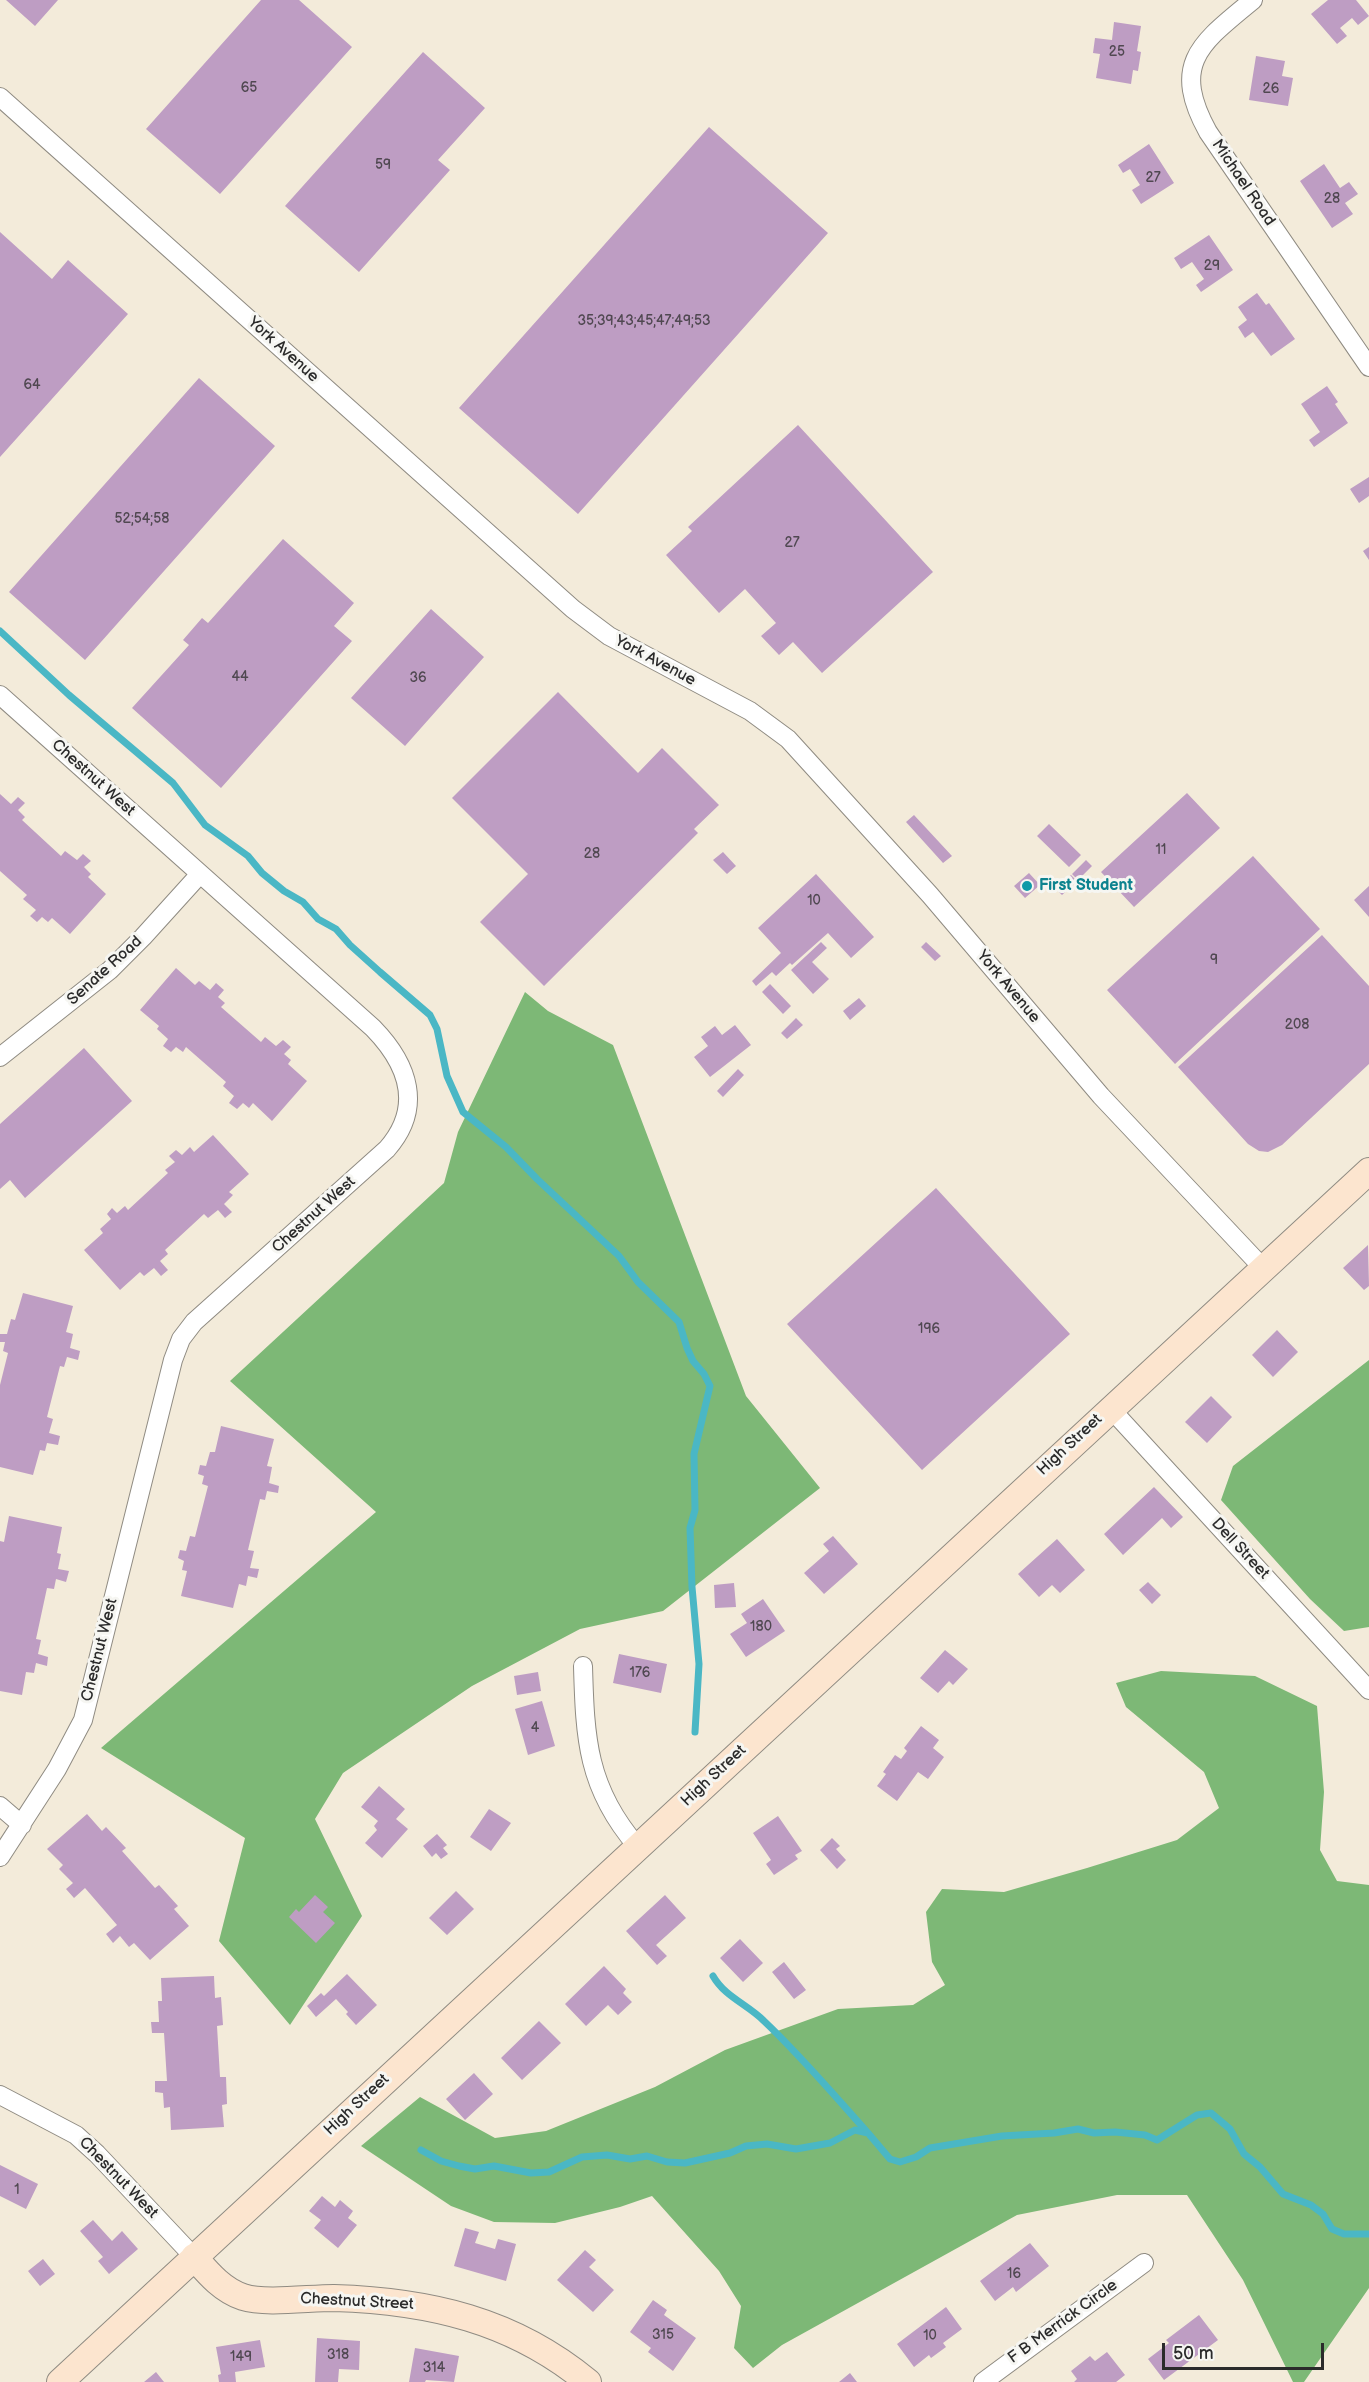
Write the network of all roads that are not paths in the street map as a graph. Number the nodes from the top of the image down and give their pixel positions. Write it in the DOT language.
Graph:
graph roads {
  1 [pos="1253,0"];
  2 [pos="0,97"];
  3 [pos="1369,367"];
  4 [pos="0,695"];
  5 [pos="200,874"];
  6 [pos="0,1057"];
  7 [pos="1369,1171"];
  8 [pos="1263,1268"];
  9 [pos="1110,1408"];
  10 [pos="583,1666"];
  11 [pos="1369,1690"];
  12 [pos="0,1806"];
  13 [pos="22,1825"];
  14 [pos="637,1846"];
  15 [pos="0,1857"];
  16 [pos="0,2095"];
  17 [pos="194,2257"];
  18 [pos="1144,2263"];
  19 [pos="60,2382"];
  20 [pos="588,2382"];
  21 [pos="982,2382"];
  1 -- 3 [label="street, Michael Road"];
  2 -- 8 [label="street, York Avenue"];
  4 -- 5 [label="street, Chestnut West"];
  5 -- 6 [label="street, Senate Road"];
  5 -- 13 [label="street, Chestnut West"];
  7 -- 8 [label="main road, High Street"];
  8 -- 9 [label="main road, High Street"];
  9 -- 11 [label="street, Dell Street"];
  9 -- 14 [label="main road, High Street"];
  10 -- 14 [label="street"];
  12 -- 13 [label="street"];
  13 -- 15 [label="street, Chestnut West"];
  14 -- 17 [label="main road, High Street"];
  16 -- 17 [label="street, Chestnut West"];
  17 -- 19 [label="main road, High Street"];
  17 -- 20 [label="main road, Chestnut Street"];
  18 -- 21 [label="street, F B Merrick Circle"];
}
